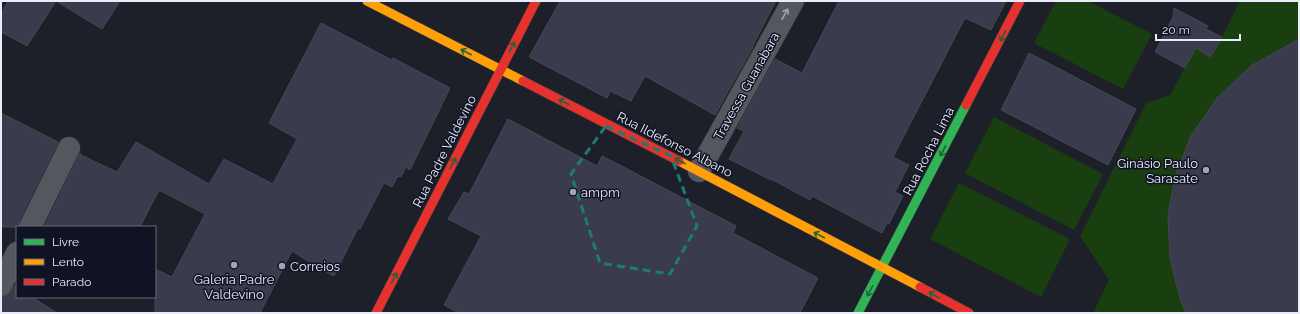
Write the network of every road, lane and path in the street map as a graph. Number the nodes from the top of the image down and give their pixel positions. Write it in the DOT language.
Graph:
graph roads {
  1 [pos="367,1"];
  2 [pos="536,1"];
  3 [pos="792,1"];
  4 [pos="1020,1"];
  5 [pos="501,70"];
  6 [pos="69,148"];
  7 [pos="699,171"];
  8 [pos="30,226"];
  9 [pos="16,255"];
  10 [pos="882,268"];
  11 [pos="1,285"];
  12 [pos="376,313"];
  13 [pos="858,313"];
  14 [pos="969,313"];
  5 -- 1 [label="street, Rua Ildefonso Albano, one-way"];
  5 -- 2 [label="street, Rua Padre Valdevino, one-way"];
  7 -- 3 [label="street, Travessa Guanabara, one-way"];
  4 -- 10 [label="street, Rua Rocha Lima, one-way"];
  7 -- 5 [label="street, Rua Ildefonso Albano, one-way"];
  12 -- 5 [label="street, Rua Padre Valdevino, one-way"];
  6 -- 8 [label="street"];
  10 -- 7 [label="street, Rua Ildefonso Albano, one-way"];
  9 -- 11 [label="street"];
  10 -- 13 [label="street, Rua Rocha Lima, one-way"];
  14 -- 10 [label="street, Rua Ildefonso Albano, one-way"];
}
